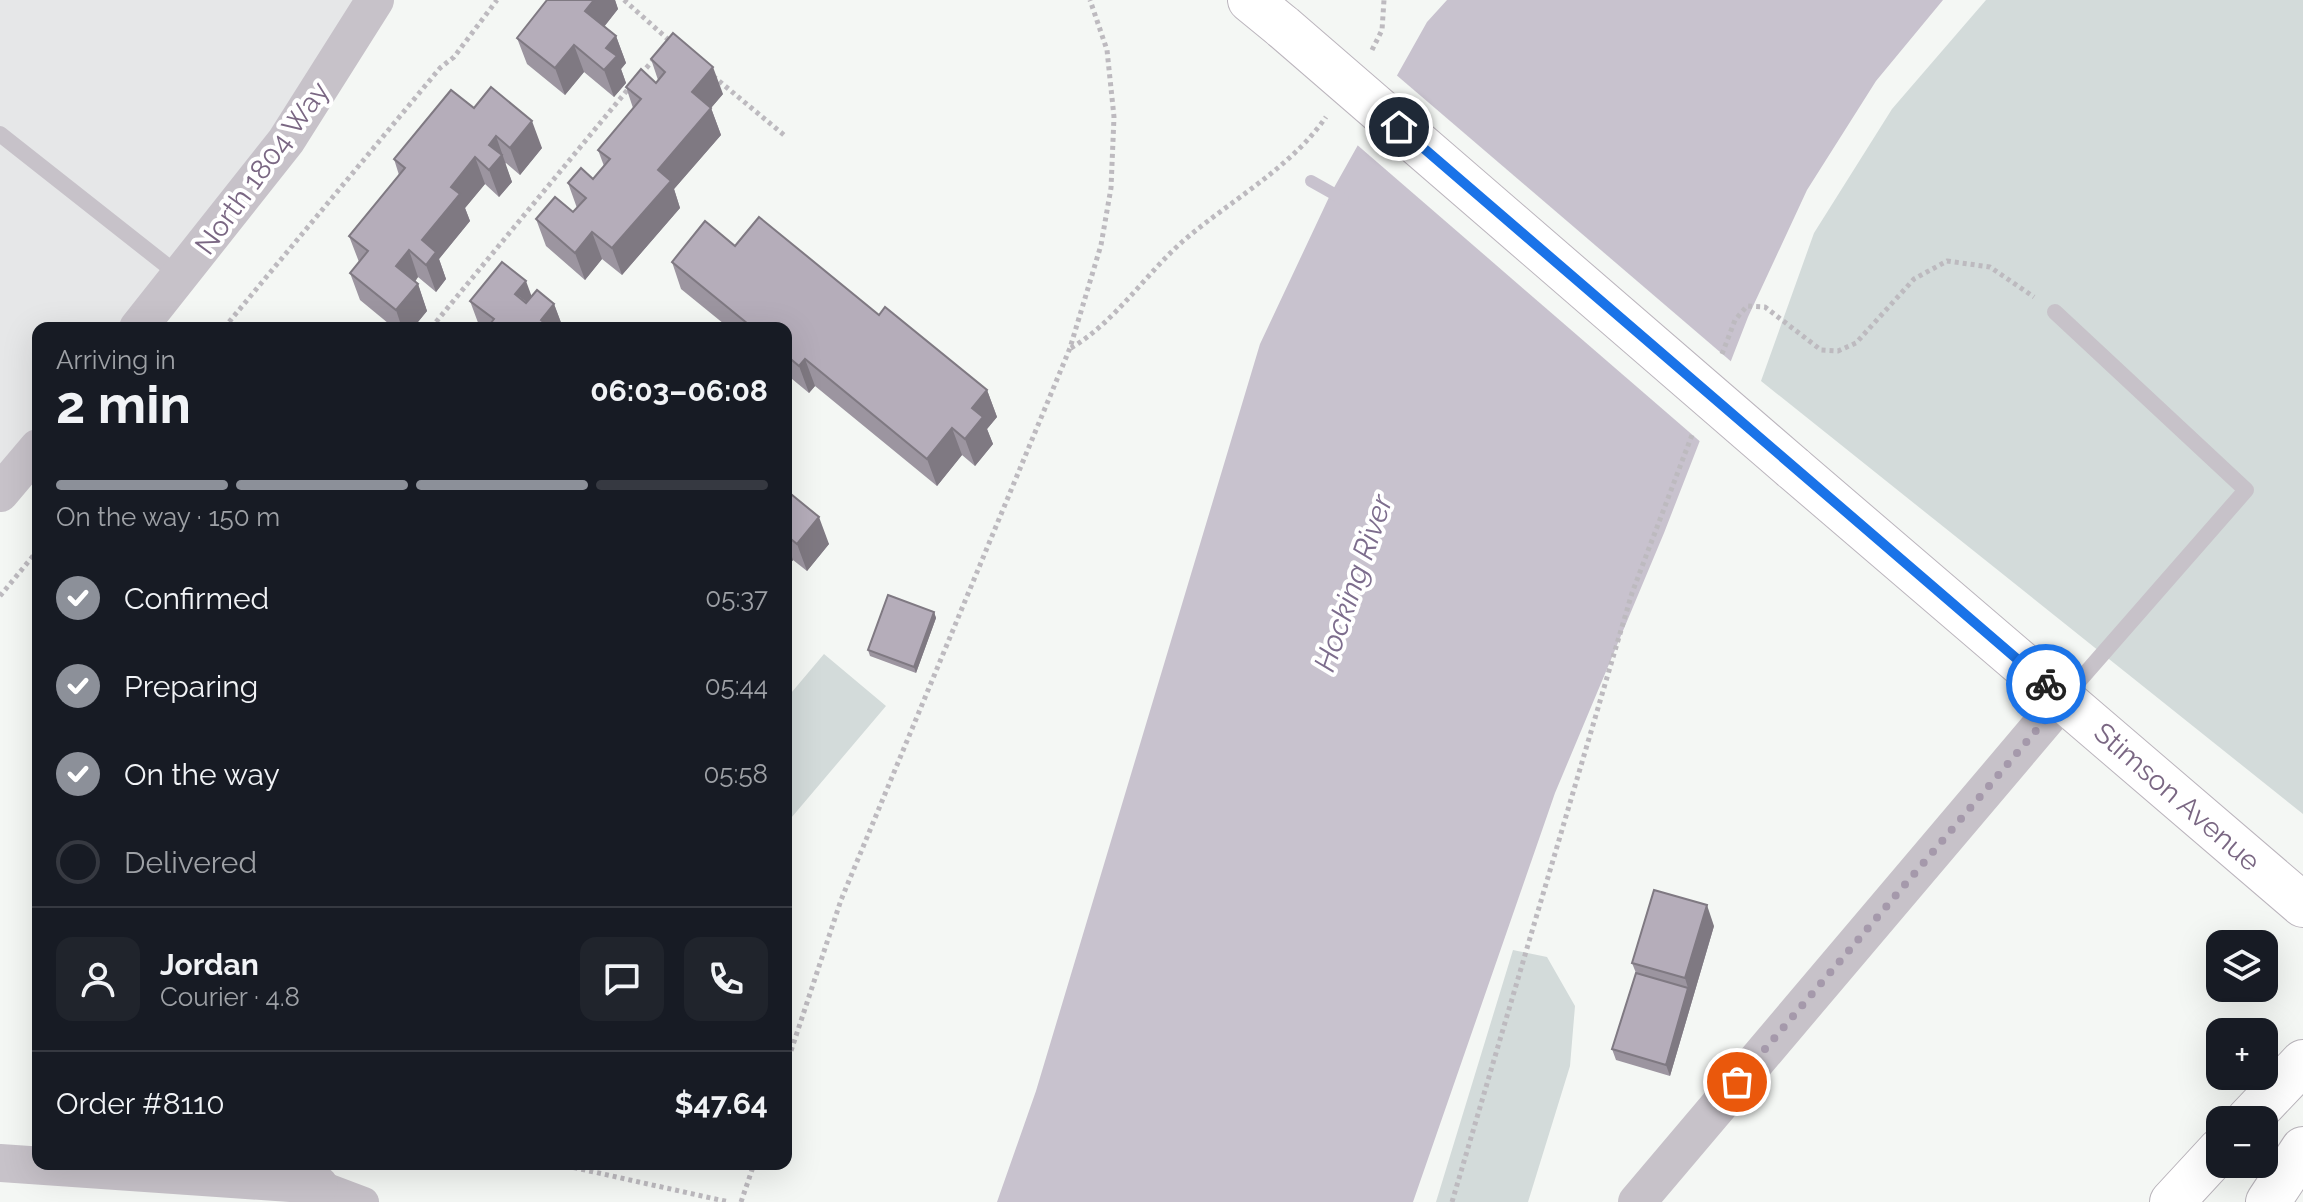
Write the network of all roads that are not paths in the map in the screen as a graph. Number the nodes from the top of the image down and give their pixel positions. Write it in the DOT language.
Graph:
graph roads {
  1 [pos="375,0"];
  2 [pos="1266,14"];
  3 [pos="0,134"];
  4 [pos="181,277"];
  5 [pos="2055,312"];
  6 [pos="143,322"];
  7 [pos="32,455"];
  8 [pos="0,493"];
  9 [pos="2063,699"];
  10 [pos="2303,905"];
  11 [pos="2303,1149"];
  12 [pos="0,1163"];
  13 [pos="32,1165"];
  14 [pos="2206,1165"];
  15 [pos="102,1170"];
  16 [pos="319,1185"];
  17 [pos="364,1202"];
  18 [pos="1637,1202"];
  19 [pos="2172,1202"];
  20 [pos="2268,1202"];
  1 -- 4 [label="street, North 1804 Way"];
  2 -- 9 [label="main road, Stimson Avenue, bridge"];
  3 -- 4 [label="lane"];
  4 -- 6 [label="street, North 1804 Way"];
  5 -- 9 [label="lane"];
  7 -- 8 [label="street"];
  9 -- 10 [label="main road, Stimson Avenue"];
  9 -- 18 [label="street"];
  11 -- 20 [label="main road"];
  12 -- 13 [label="street"];
  14 -- 19 [label="main road"];
  15 -- 16 [label="street"];
  16 -- 17 [label="street"];
}
